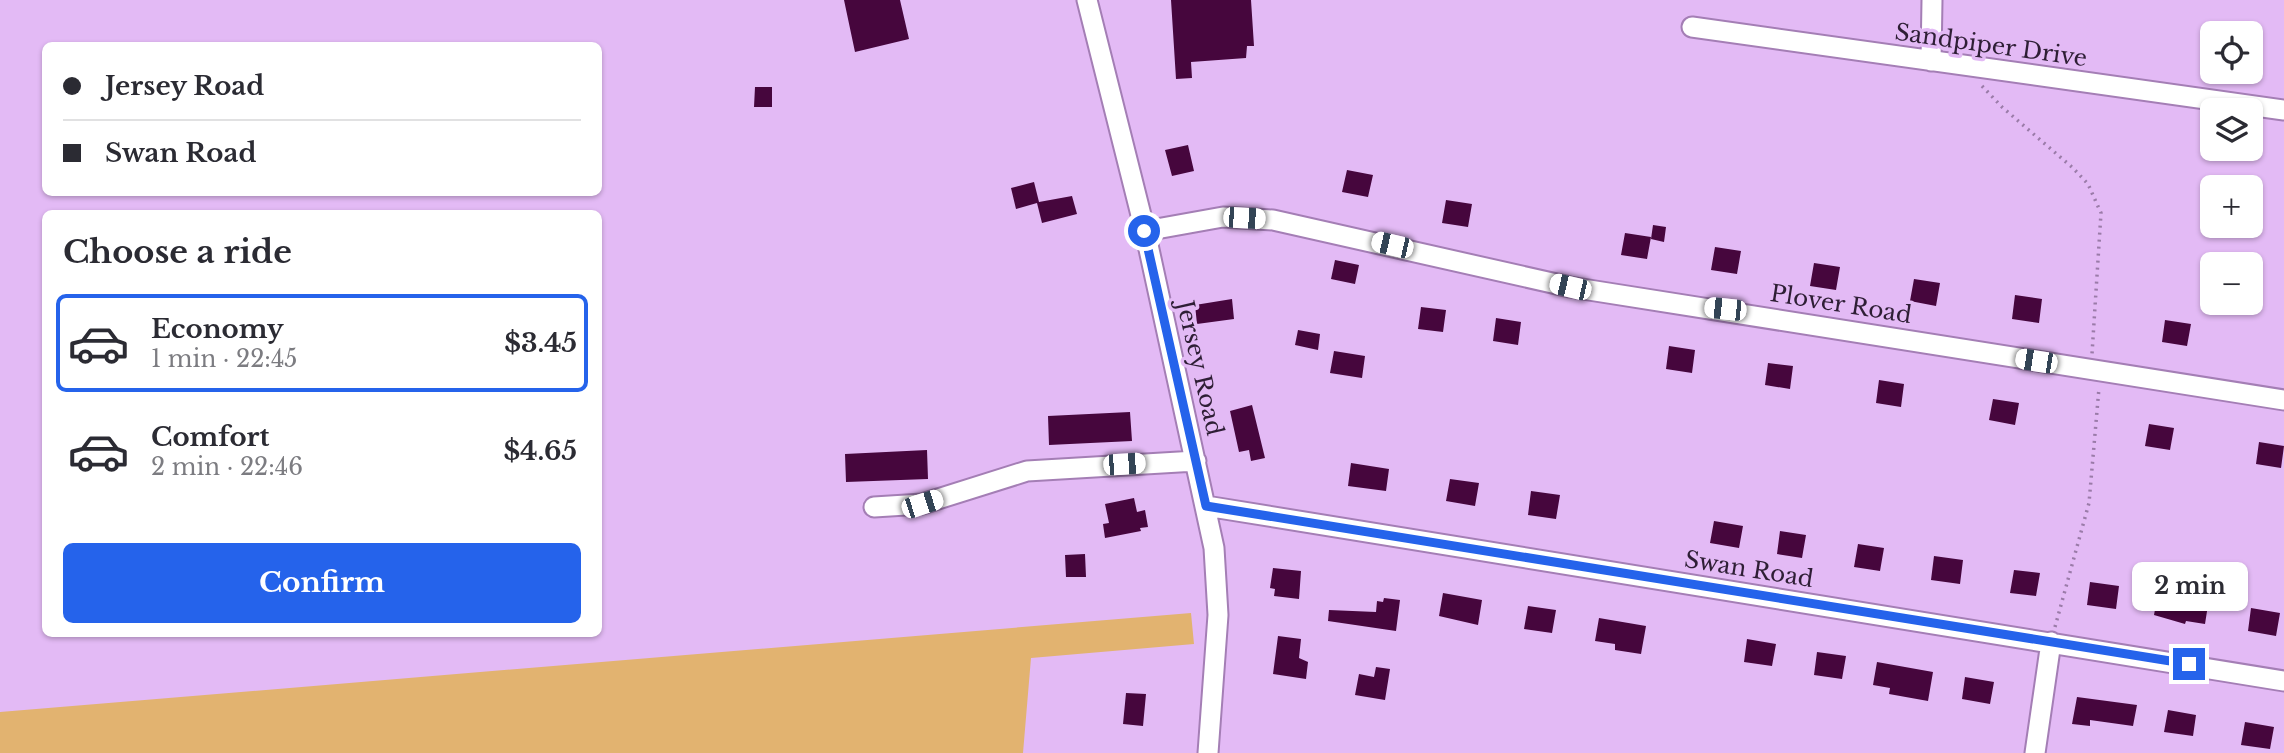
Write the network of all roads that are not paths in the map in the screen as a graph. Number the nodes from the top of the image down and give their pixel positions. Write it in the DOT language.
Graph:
graph roads {
  1 [pos="1087,0"];
  2 [pos="1932,0"];
  3 [pos="1692,27"];
  4 [pos="1931,61"];
  5 [pos="2284,110"];
  6 [pos="1144,231"];
  7 [pos="2284,400"];
  8 [pos="1196,461"];
  9 [pos="1206,506"];
  10 [pos="874,507"];
  11 [pos="2051,642"];
  12 [pos="2284,681"];
  13 [pos="1209,753"];
  14 [pos="2035,753"];
  1 -- 6 [label="street, Jersey Road"];
  2 -- 4 [label="street"];
  3 -- 4 [label="street, Sandpiper Drive"];
  4 -- 5 [label="street, Sandpiper Drive"];
  6 -- 7 [label="street, Plover Road"];
  6 -- 8 [label="street, Jersey Road"];
  8 -- 9 [label="street, Jersey Road"];
  8 -- 10 [label="street"];
  9 -- 11 [label="street, Swan Road"];
  9 -- 13 [label="street, Jersey Road"];
  11 -- 12 [label="street, Swan Road"];
  11 -- 14 [label="street"];
}
